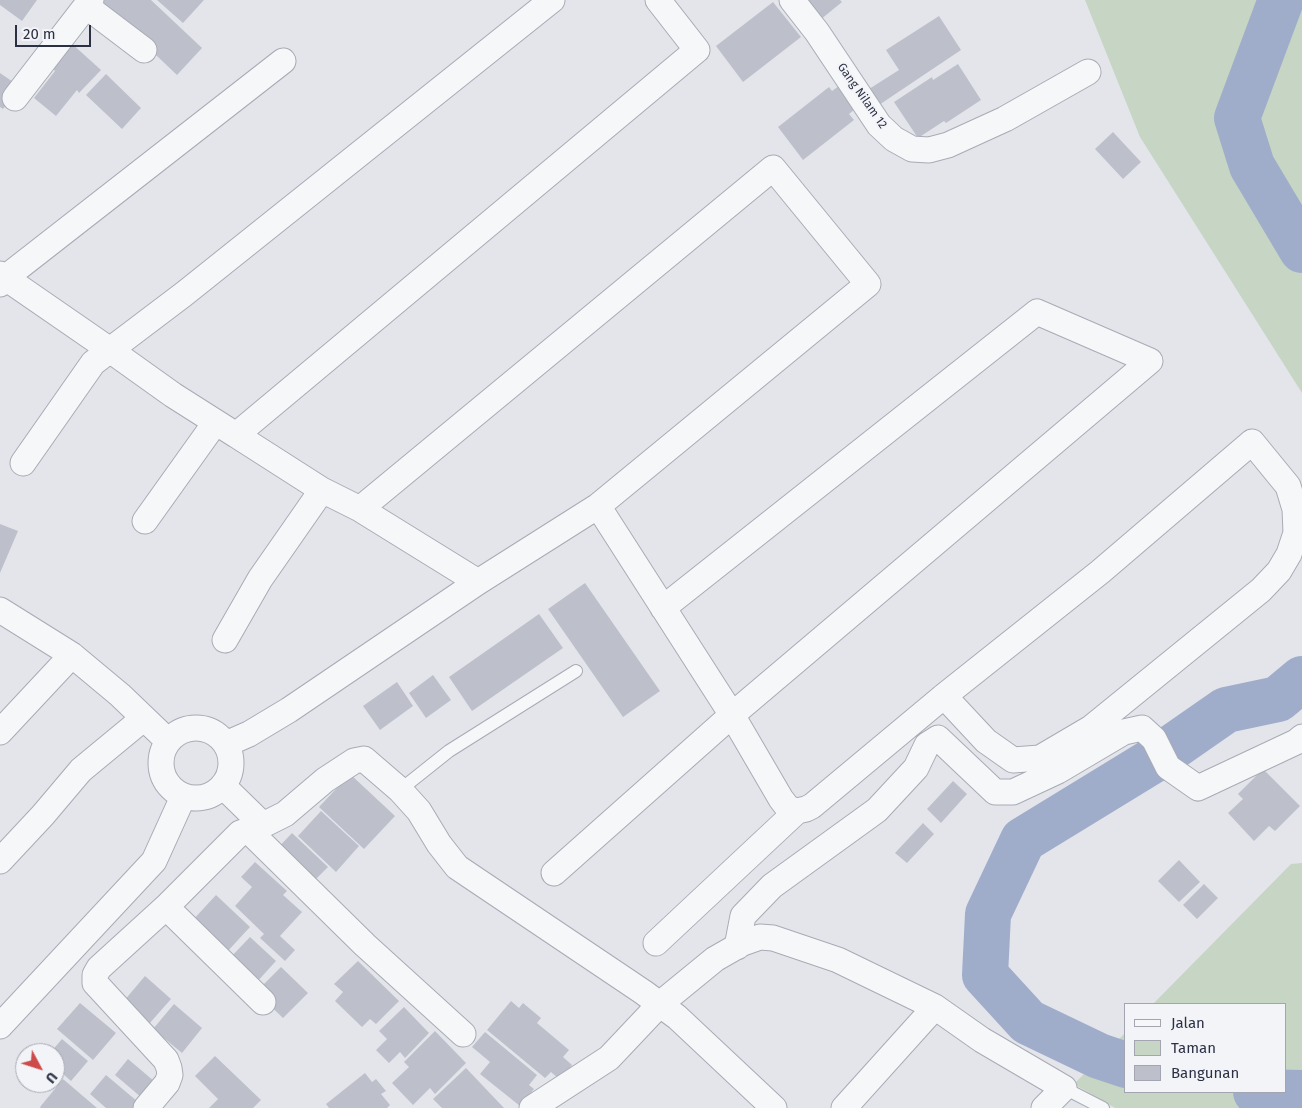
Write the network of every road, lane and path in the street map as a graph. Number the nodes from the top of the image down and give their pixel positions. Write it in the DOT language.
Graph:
graph roads {
  1 [pos="552,0"];
  2 [pos="658,0"];
  3 [pos="792,0"];
  4 [pos="89,3"];
  5 [pos="144,50"];
  6 [pos="283,61"];
  7 [pos="1088,72"];
  8 [pos="15,98"];
  9 [pos="2,279"];
  10 [pos="110,350"];
  11 [pos="214,423"];
  12 [pos="236,435"];
  13 [pos="23,463"];
  14 [pos="322,490"];
  15 [pos="598,506"];
  16 [pos="360,509"];
  17 [pos="145,521"];
  18 [pos="478,582"];
  19 [pos="663,608"];
  20 [pos="0,610"];
  21 [pos="225,640"];
  22 [pos="72,655"];
  23 [pos="576,671"];
  24 [pos="944,696"];
  25 [pos="732,714"];
  26 [pos="144,718"];
  27 [pos="0,732"];
  28 [pos="1302,737"];
  29 [pos="168,741"];
  30 [pos="226,744"];
  31 [pos="223,786"];
  32 [pos="400,790"];
  33 [pos="183,797"];
  34 [pos="796,811"];
  35 [pos="255,828"];
  36 [pos="0,861"];
  37 [pos="554,872"];
  38 [pos="166,907"];
  39 [pos="656,943"];
  40 [pos="737,947"];
  41 [pos="263,1002"];
  42 [pos="660,1004"];
  43 [pos="935,1007"];
  44 [pos="0,1026"];
  45 [pos="463,1034"];
  46 [pos="1064,1088"];
  47 [pos="146,1108"];
  48 [pos="532,1108"];
  49 [pos="774,1108"];
  50 [pos="844,1108"];
  51 [pos="1044,1108"];
  52 [pos="1103,1108"];
  1 -- 10 [label="street"];
  2 -- 12 [label="street"];
  3 -- 7 [label="street, Gang Nilam 12"];
  4 -- 5 [label="street"];
  4 -- 8 [label="street"];
  6 -- 9 [label="street"];
  9 -- 10 [label="street"];
  10 -- 11 [label="street"];
  10 -- 13 [label="street"];
  11 -- 12 [label="street"];
  11 -- 17 [label="street"];
  12 -- 14 [label="street"];
  14 -- 16 [label="street"];
  14 -- 21 [label="street"];
  15 -- 16 [label="street"];
  15 -- 18 [label="street"];
  15 -- 19 [label="street"];
  16 -- 18 [label="street"];
  18 -- 30 [label="street"];
  19 -- 25 [label="street"];
  19 -- 25 [label="street"];
  20 -- 22 [label="street"];
  22 -- 26 [label="street"];
  22 -- 27 [label="street"];
  23 -- 32 [label="lane"];
  24 -- 24 [label="street"];
  24 -- 34 [label="street"];
  25 -- 34 [label="street"];
  25 -- 37 [label="street"];
  26 -- 29 [label="street"];
  26 -- 36 [label="street"];
  28 -- 40 [label="street"];
  29 -- 30 [label="street"];
  29 -- 33 [label="street"];
  30 -- 31 [label="street"];
  31 -- 33 [label="street"];
  31 -- 35 [label="street"];
  32 -- 35 [label="street"];
  32 -- 42 [label="street"];
  33 -- 44 [label="street"];
  34 -- 39 [label="street"];
  35 -- 38 [label="street"];
  35 -- 45 [label="street"];
  38 -- 41 [label="street"];
  38 -- 47 [label="street"];
  40 -- 42 [label="street"];
  40 -- 43 [label="street"];
  42 -- 48 [label="street"];
  42 -- 49 [label="street"];
  43 -- 46 [label="street"];
  43 -- 50 [label="street"];
  46 -- 51 [label="street"];
  46 -- 52 [label="lane"];
}
